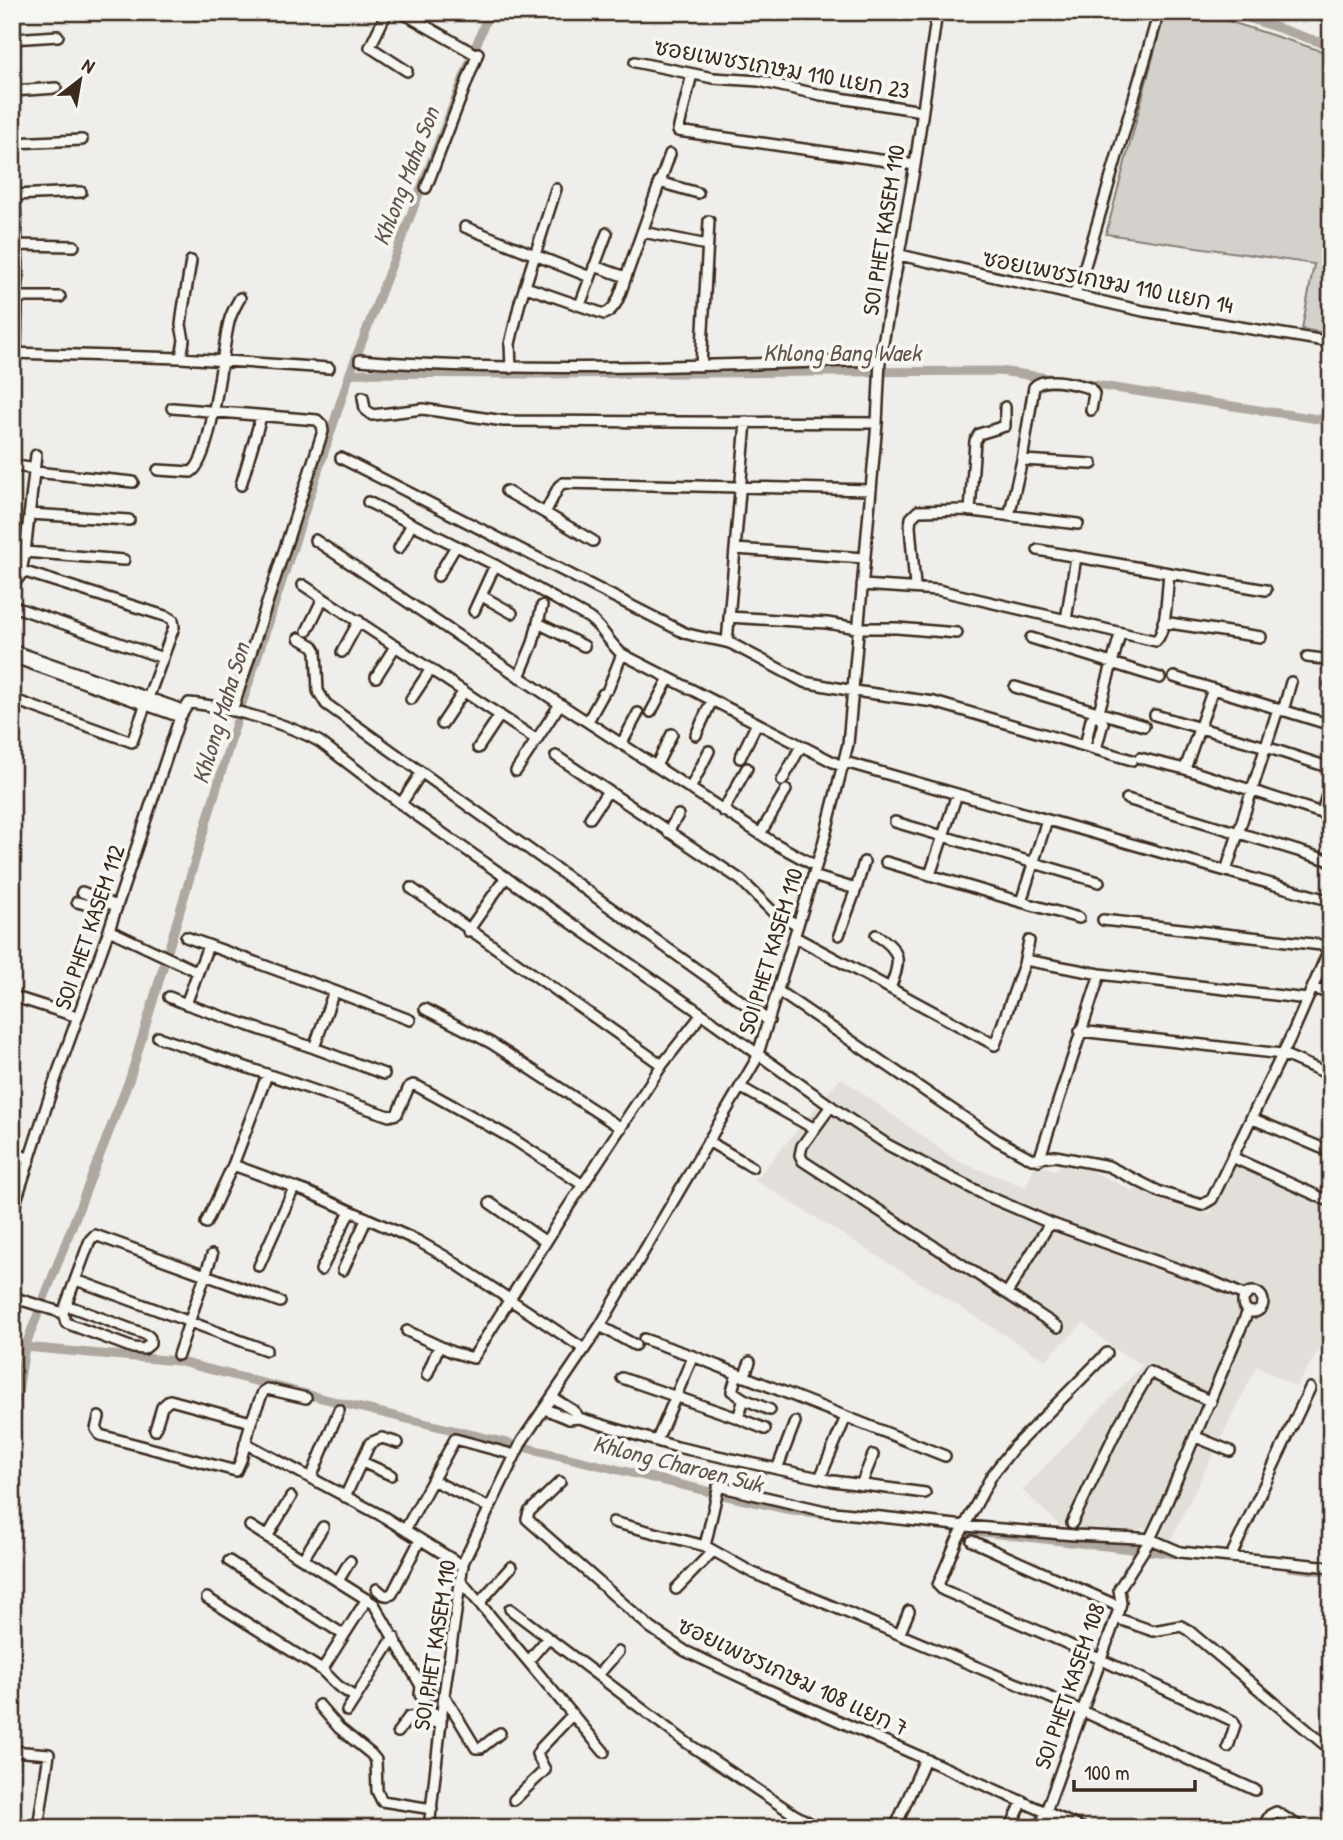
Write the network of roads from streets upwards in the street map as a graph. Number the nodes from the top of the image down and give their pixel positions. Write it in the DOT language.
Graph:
graph roads {
  1 [pos="387,12"];
  2 [pos="401,12"];
  3 [pos="937,12"];
  4 [pos="1159,12"];
  5 [pos="58,36"];
  6 [pos="12,39"];
  7 [pos="12,57"];
  8 [pos="635,62"];
  9 [pos="407,71"];
  10 [pos="692,74"];
  11 [pos="56,89"];
  12 [pos="13,91"];
  13 [pos="922,110"];
  14 [pos="82,140"];
  15 [pos="12,143"];
  16 [pos="670,154"];
  17 [pos="915,165"];
  18 [pos="659,182"];
  19 [pos="426,188"];
  20 [pos="556,188"];
  21 [pos="81,192"];
  22 [pos="698,193"];
  23 [pos="14,195"];
  24 [pos="709,221"];
  25 [pos="466,227"];
  26 [pos="643,232"];
  27 [pos="607,233"];
  28 [pos="17,245"];
  29 [pos="706,245"];
  30 [pos="74,246"];
  31 [pos="534,253"];
  32 [pos="900,255"];
  33 [pos="191,261"];
  34 [pos="594,266"];
  35 [pos="590,277"];
  36 [pos="626,277"];
  37 [pos="526,287"];
  38 [pos="1073,295"];
  39 [pos="18,297"];
  40 [pos="60,298"];
  41 [pos="240,298"];
  42 [pos="580,305"];
  43 [pos="1331,342"];
  44 [pos="14,353"];
  45 [pos="181,358"];
  46 [pos="360,360"];
  47 [pos="881,362"];
  48 [pos="221,363"];
  49 [pos="701,366"];
  50 [pos="329,368"];
  51 [pos="511,368"];
  52 [pos="363,397"];
  53 [pos="1005,407"];
  54 [pos="172,408"];
  55 [pos="1091,410"];
  56 [pos="214,414"];
  57 [pos="261,416"];
  58 [pos="746,422"];
  59 [pos="877,423"];
  60 [pos="36,455"];
  61 [pos="341,458"];
  62 [pos="1022,460"];
  63 [pos="1092,464"];
  64 [pos="12,466"];
  65 [pos="35,470"];
  66 [pos="158,470"];
  67 [pos="133,482"];
  68 [pos="241,485"];
  69 [pos="740,489"];
  70 [pos="871,490"];
  71 [pos="506,491"];
  72 [pos="368,502"];
  73 [pos="970,511"];
  74 [pos="545,513"];
  75 [pos="29,514"];
  76 [pos="1009,516"];
  77 [pos="129,520"];
  78 [pos="412,524"];
  79 [pos="1078,524"];
  80 [pos="315,540"];
  81 [pos="593,541"];
  82 [pos="456,546"];
  83 [pos="399,548"];
  84 [pos="735,549"];
  85 [pos="1038,550"];
  86 [pos="25,552"];
  87 [pos="1076,557"];
  88 [pos="864,558"];
  89 [pos="124,560"];
  90 [pos="12,562"];
  91 [pos="495,565"];
  92 [pos="22,570"];
  93 [pos="1169,573"];
  94 [pos="438,576"];
  95 [pos="862,584"];
  96 [pos="303,585"];
  97 [pos="12,586"];
  98 [pos="915,586"];
  99 [pos="1266,590"];
  100 [pos="482,596"];
  101 [pos="323,598"];
  102 [pos="12,606"];
  103 [pos="542,606"];
  104 [pos="474,611"];
  105 [pos="512,613"];
  106 [pos="729,617"];
  107 [pos="1066,620"];
  108 [pos="359,621"];
  109 [pos="1163,622"];
  110 [pos="538,623"];
  111 [pos="857,628"];
  112 [pos="957,633"];
  113 [pos="1261,637"];
  114 [pos="1031,638"];
  115 [pos="1119,638"];
  116 [pos="727,642"];
  117 [pos="396,645"];
  118 [pos="584,646"];
  119 [pos="12,650"];
  120 [pos="342,652"];
  121 [pos="622,654"];
  122 [pos="12,657"];
  123 [pos="1307,657"];
  124 [pos="163,658"];
  125 [pos="1331,660"];
  126 [pos="1112,663"];
  127 [pos="431,668"];
  128 [pos="376,677"];
  129 [pos="519,677"];
  130 [pos="1174,677"];
  131 [pos="669,678"];
  132 [pos="1160,678"];
  133 [pos="1291,682"];
  134 [pos="1015,687"];
  135 [pos="1213,689"];
  136 [pos="464,691"];
  137 [pos="853,691"];
  138 [pos="12,699"];
  139 [pos="411,699"];
  140 [pos="712,700"];
  141 [pos="147,702"];
  142 [pos="560,704"];
  143 [pos="1281,710"];
  144 [pos="235,712"];
  145 [pos="651,712"];
  146 [pos="638,713"];
  147 [pos="182,714"];
  148 [pos="1099,714"];
  149 [pos="500,715"];
  150 [pos="1155,715"];
  151 [pos="588,721"];
  152 [pos="442,723"];
  153 [pos="757,723"];
  154 [pos="1331,725"];
  155 [pos="1144,726"];
  156 [pos="1199,729"];
  157 [pos="672,734"];
  158 [pos="696,736"];
  159 [pos="537,740"];
  160 [pos="622,743"];
  161 [pos="801,746"];
  162 [pos="1085,746"];
  163 [pos="1266,747"];
  164 [pos="478,748"];
  165 [pos="1096,749"];
  166 [pos="709,751"];
  167 [pos="556,756"];
  168 [pos="740,758"];
  169 [pos="844,765"];
  170 [pos="656,766"];
  171 [pos="747,768"];
  172 [pos="1331,768"];
  173 [pos="1185,769"];
  174 [pos="516,771"];
  175 [pos="421,772"];
  176 [pos="1331,780"];
  177 [pos="690,789"];
  178 [pos="608,791"];
  179 [pos="1252,791"];
  180 [pos="957,794"];
  181 [pos="1127,799"];
  182 [pos="401,804"];
  183 [pos="723,811"];
  184 [pos="1326,814"];
  185 [pos="678,815"];
  186 [pos="590,818"];
  187 [pos="1047,820"];
  188 [pos="895,822"];
  189 [pos="1238,831"];
  190 [pos="668,832"];
  191 [pos="760,834"];
  192 [pos="944,837"];
  193 [pos="1331,861"];
  194 [pos="864,862"];
  195 [pos="886,862"];
  196 [pos="1033,863"];
  197 [pos="815,871"];
  198 [pos="1226,871"];
  199 [pos="930,875"];
  200 [pos="506,877"];
  201 [pos="1099,882"];
  202 [pos="411,888"];
  203 [pos="856,889"];
  204 [pos="82,892"];
  205 [pos="100,900"];
  206 [pos="1331,901"];
  207 [pos="77,902"];
  208 [pos="1021,902"];
  209 [pos="116,906"];
  210 [pos="1079,918"];
  211 [pos="1103,920"];
  212 [pos="798,925"];
  213 [pos="110,930"];
  214 [pos="468,931"];
  215 [pos="839,935"];
  216 [pos="876,935"];
  217 [pos="186,937"];
  218 [pos="794,937"];
  219 [pos="1029,941"];
  220 [pos="208,946"];
  221 [pos="1330,946"];
  222 [pos="1025,960"];
  223 [pos="198,972"];
  224 [pos="1100,974"];
  225 [pos="890,988"];
  226 [pos="1313,988"];
  227 [pos="778,990"];
  228 [pos="334,991"];
  229 [pos="1331,994"];
  230 [pos="12,996"];
  231 [pos="169,997"];
  232 [pos="1307,999"];
  233 [pos="186,1004"];
  234 [pos="425,1009"];
  235 [pos="702,1014"];
  236 [pos="78,1017"];
  237 [pos="410,1020"];
  238 [pos="769,1021"];
  239 [pos="1080,1031"];
  240 [pos="158,1037"];
  241 [pos="314,1048"];
  242 [pos="759,1054"];
  243 [pos="1282,1054"];
  244 [pos="662,1065"];
  245 [pos="384,1074"];
  246 [pos="267,1075"];
  247 [pos="1331,1075"];
  248 [pos="740,1087"];
  249 [pos="831,1107"];
  250 [pos="1251,1118"];
  251 [pos="621,1128"];
  252 [pos="815,1129"];
  253 [pos="708,1141"];
  254 [pos="12,1152"];
  255 [pos="1331,1153"];
  256 [pos="1232,1157"];
  257 [pos="30,1159"];
  258 [pos="1039,1160"];
  259 [pos="233,1166"];
  260 [pos="752,1167"];
  261 [pos="583,1185"];
  262 [pos="295,1188"];
  263 [pos="1331,1202"];
  264 [pos="491,1203"];
  265 [pos="350,1211"];
  266 [pos="12,1213"];
  267 [pos="367,1218"];
  268 [pos="206,1223"];
  269 [pos="1050,1223"];
  270 [pos="546,1242"];
  271 [pos="212,1255"];
  272 [pos="259,1266"];
  273 [pos="321,1270"];
  274 [pos="343,1270"];
  275 [pos="205,1275"];
  276 [pos="76,1280"];
  277 [pos="1007,1293"];
  278 [pos="1246,1296"];
  279 [pos="12,1297"];
  280 [pos="511,1300"];
  281 [pos="280,1302"];
  282 [pos="62,1310"];
  283 [pos="1248,1311"];
  284 [pos="188,1322"];
  285 [pos="600,1326"];
  286 [pos="1058,1326"];
  287 [pos="407,1331"];
  288 [pos="439,1346"];
  289 [pos="584,1349"];
  290 [pos="266,1350"];
  291 [pos="1107,1353"];
  292 [pos="178,1355"];
  293 [pos="693,1356"];
  294 [pos="750,1362"];
  295 [pos="427,1375"];
  296 [pos="741,1375"];
  297 [pos="622,1378"];
  298 [pos="1310,1388"];
  299 [pos="675,1396"];
  300 [pos="306,1398"];
  301 [pos="553,1398"];
  302 [pos="744,1399"];
  303 [pos="1211,1402"];
  304 [pos="545,1409"];
  305 [pos="770,1409"];
  306 [pos="339,1410"];
  307 [pos="99,1417"];
  308 [pos="846,1417"];
  309 [pos="579,1418"];
  310 [pos="738,1418"];
  311 [pos="251,1422"];
  312 [pos="795,1422"];
  313 [pos="765,1429"];
  314 [pos="155,1430"];
  315 [pos="1196,1437"];
  316 [pos="657,1440"];
  317 [pos="246,1443"];
  318 [pos="398,1443"];
  319 [pos="1230,1451"];
  320 [pos="516,1453"];
  321 [pos="873,1455"];
  322 [pos="945,1456"];
  323 [pos="362,1462"];
  324 [pos="777,1469"];
  325 [pos="391,1475"];
  326 [pos="311,1478"];
  327 [pos="820,1478"];
  328 [pos="432,1480"];
  329 [pos="560,1482"];
  330 [pos="861,1485"];
  331 [pos="925,1493"];
  332 [pos="291,1497"];
  333 [pos="345,1497"];
  334 [pos="490,1508"];
  335 [pos="613,1522"];
  336 [pos="1072,1522"];
  337 [pos="250,1526"];
  338 [pos="323,1527"];
  339 [pos="964,1528"];
  340 [pos="405,1530"];
  341 [pos="267,1536"];
  342 [pos="420,1540"];
  343 [pos="972,1541"];
  344 [pos="1149,1541"];
  345 [pos="709,1548"];
  346 [pos="1231,1556"];
  347 [pos="303,1559"];
  348 [pos="229,1561"];
  349 [pos="350,1561"];
  350 [pos="463,1566"];
  351 [pos="511,1567"];
  352 [pos="1331,1567"];
  353 [pos="460,1580"];
  354 [pos="338,1581"];
  355 [pos="377,1589"];
  356 [pos="676,1590"];
  357 [pos="207,1598"];
  358 [pos="367,1599"];
  359 [pos="480,1602"];
  360 [pos="1120,1607"];
  361 [pos="510,1609"];
  362 [pos="909,1611"];
  363 [pos="1116,1618"];
  364 [pos="900,1633"];
  365 [pos="344,1634"];
  366 [pos="394,1637"];
  367 [pos="548,1638"];
  368 [pos="618,1652"];
  369 [pos="1101,1659"];
  370 [pos="528,1660"];
  371 [pos="322,1671"];
  372 [pos="598,1675"];
  373 [pos="355,1697"];
  374 [pos="432,1699"];
  375 [pos="319,1705"];
  376 [pos="1082,1710"];
  377 [pos="347,1711"];
  378 [pos="573,1714"];
  379 [pos="442,1718"];
  380 [pos="398,1732"];
  381 [pos="500,1733"];
  382 [pos="1228,1747"];
  383 [pos="1331,1750"];
  384 [pos="12,1751"];
  385 [pos="604,1752"];
  386 [pos="925,1759"];
  387 [pos="1255,1790"];
  388 [pos="514,1800"];
  389 [pos="1023,1801"];
  390 [pos="432,1809"];
  391 [pos="1046,1811"];
  392 [pos="38,1828"];
  393 [pos="429,1828"];
  394 [pos="819,1828"];
  395 [pos="895,1828"];
  396 [pos="1010,1828"];
  397 [pos="1040,1828"];
  398 [pos="1082,1828"];
  399 [pos="1262,1828"];
  400 [pos="1302,1828"];
  1 -- 9 [label="street"];
  2 -- 19 [label="street"];
  3 -- 13 [label="street, SOI PHET KASEM 110"];
  4 -- 38 [label="street"];
  5 -- 6 [label="street"];
  7 -- 12 [label="street"];
  8 -- 10 [label="street, ซอยเพชรเกษม 110 แยก 23"];
  10 -- 13 [label="street, ซอยเพชรเกษม 110 แยก 23"];
  10 -- 17 [label="street"];
  11 -- 12 [label="street"];
  12 -- 15 [label="street"];
  13 -- 17 [label="street, SOI PHET KASEM 110"];
  14 -- 15 [label="street"];
  15 -- 23 [label="street"];
  16 -- 18 [label="street"];
  17 -- 32 [label="street, SOI PHET KASEM 110"];
  18 -- 22 [label="street"];
  18 -- 26 [label="street"];
  20 -- 31 [label="street"];
  21 -- 23 [label="street"];
  23 -- 28 [label="street"];
  24 -- 29 [label="street"];
  25 -- 31 [label="street"];
  26 -- 29 [label="street"];
  26 -- 36 [label="street"];
  27 -- 34 [label="street"];
  28 -- 30 [label="street"];
  28 -- 39 [label="street"];
  29 -- 49 [label="street"];
  31 -- 35 [label="street"];
  31 -- 37 [label="street"];
  32 -- 38 [label="street, ซอยเพชรเกษม 110 แยก 14"];
  32 -- 47 [label="street, SOI PHET KASEM 110"];
  33 -- 45 [label="street"];
  34 -- 35 [label="street"];
  34 -- 36 [label="street"];
  35 -- 42 [label="street"];
  36 -- 42 [label="street"];
  37 -- 42 [label="street"];
  37 -- 51 [label="street"];
  38 -- 43 [label="street, ซอยเพชรเกษม 110 แยก 14"];
  39 -- 40 [label="street"];
  39 -- 44 [label="street"];
  41 -- 48 [label="street"];
  44 -- 45 [label="street"];
  45 -- 48 [label="street"];
  46 -- 51 [label="street"];
  47 -- 49 [label="street"];
  47 -- 59 [label="street, SOI PHET KASEM 110"];
  48 -- 50 [label="street"];
  48 -- 56 [label="street"];
  49 -- 51 [label="street"];
  52 -- 58 [label="street"];
  53 -- 73 [label="street"];
  54 -- 56 [label="street"];
  55 -- 62 [label="street"];
  56 -- 57 [label="street"];
  56 -- 66 [label="street"];
  57 -- 68 [label="street"];
  57 -- 144 [label="street"];
  58 -- 59 [label="street"];
  58 -- 69 [label="street"];
  59 -- 70 [label="street, SOI PHET KASEM 110"];
  60 -- 65 [label="street"];
  61 -- 116 [label="street"];
  62 -- 63 [label="street"];
  62 -- 76 [label="street"];
  64 -- 65 [label="street"];
  65 -- 67 [label="street"];
  65 -- 75 [label="street"];
  69 -- 70 [label="street"];
  69 -- 74 [label="street"];
  69 -- 84 [label="street"];
  70 -- 88 [label="street, SOI PHET KASEM 110"];
  71 -- 74 [label="street"];
  72 -- 78 [label="street"];
  73 -- 76 [label="street"];
  73 -- 98 [label="street"];
  74 -- 81 [label="street"];
  75 -- 77 [label="street"];
  75 -- 86 [label="street"];
  76 -- 79 [label="street"];
  78 -- 82 [label="street"];
  78 -- 83 [label="street"];
  80 -- 129 [label="street"];
  82 -- 91 [label="street"];
  82 -- 94 [label="street"];
  84 -- 88 [label="street"];
  84 -- 106 [label="street"];
  85 -- 87 [label="street"];
  86 -- 89 [label="street"];
  86 -- 92 [label="street"];
  87 -- 93 [label="street"];
  87 -- 107 [label="street"];
  88 -- 95 [label="street, SOI PHET KASEM 110"];
  90 -- 92 [label="street"];
  91 -- 100 [label="street"];
  91 -- 121 [label="street"];
  92 -- 97 [label="street"];
  92 -- 124 [label="street"];
  93 -- 99 [label="street"];
  93 -- 109 [label="street"];
  95 -- 98 [label="street"];
  95 -- 111 [label="street, SOI PHET KASEM 110"];
  96 -- 101 [label="street"];
  98 -- 107 [label="street"];
  100 -- 104 [label="street"];
  100 -- 105 [label="street"];
  101 -- 108 [label="street"];
  101 -- 175 [label="street"];
  102 -- 124 [label="street"];
  103 -- 110 [label="street"];
  106 -- 111 [label="street"];
  106 -- 116 [label="street"];
  107 -- 109 [label="street"];
  108 -- 117 [label="street"];
  108 -- 120 [label="street"];
  109 -- 113 [label="street"];
  110 -- 118 [label="street"];
  110 -- 129 [label="street"];
  111 -- 112 [label="street"];
  111 -- 137 [label="street, SOI PHET KASEM 110"];
  114 -- 126 [label="street"];
  115 -- 126 [label="street"];
  116 -- 137 [label="street"];
  117 -- 127 [label="street"];
  117 -- 128 [label="street"];
  119 -- 141 [label="street"];
  121 -- 131 [label="street"];
  121 -- 151 [label="street"];
  122 -- 141 [label="street"];
  123 -- 125 [label="street"];
  124 -- 141 [label="street"];
  126 -- 132 [label="street"];
  126 -- 148 [label="street"];
  127 -- 136 [label="street"];
  127 -- 139 [label="street"];
  129 -- 142 [label="street"];
  130 -- 135 [label="street"];
  131 -- 140 [label="street"];
  131 -- 145 [label="street"];
  133 -- 143 [label="street"];
  134 -- 148 [label="street"];
  135 -- 143 [label="street"];
  135 -- 156 [label="street"];
  136 -- 149 [label="street"];
  136 -- 152 [label="street"];
  137 -- 162 [label="street"];
  137 -- 169 [label="street, SOI PHET KASEM 110"];
  138 -- 141 [label="street"];
  140 -- 153 [label="street"];
  140 -- 158 [label="street"];
  141 -- 147 [label="street"];
  142 -- 151 [label="street"];
  142 -- 159 [label="street"];
  143 -- 154 [label="street"];
  143 -- 163 [label="street"];
  144 -- 147 [label="street"];
  144 -- 182 [label="street"];
  146 -- 160 [label="street"];
  147 -- 209 [label="street, SOI PHET KASEM 112"];
  148 -- 155 [label="street"];
  148 -- 162 [label="street"];
  148 -- 165 [label="street"];
  149 -- 159 [label="street"];
  149 -- 164 [label="street"];
  150 -- 156 [label="street"];
  151 -- 160 [label="street"];
  153 -- 161 [label="street"];
  153 -- 168 [label="street"];
  156 -- 163 [label="street"];
  156 -- 173 [label="street"];
  157 -- 170 [label="street"];
  159 -- 174 [label="street"];
  160 -- 170 [label="street"];
  161 -- 169 [label="street"];
  161 -- 191 [label="street"];
  162 -- 165 [label="street"];
  163 -- 172 [label="street"];
  163 -- 179 [label="street"];
  165 -- 173 [label="street"];
  166 -- 177 [label="street"];
  167 -- 178 [label="street"];
  169 -- 180 [label="street"];
  169 -- 197 [label="street, SOI PHET KASEM 110"];
  170 -- 177 [label="street"];
  171 -- 183 [label="street"];
  173 -- 179 [label="street"];
  175 -- 182 [label="street"];
  175 -- 238 [label="street"];
  176 -- 184 [label="street"];
  177 -- 183 [label="street"];
  178 -- 186 [label="street"];
  178 -- 190 [label="street"];
  179 -- 184 [label="street"];
  179 -- 189 [label="street"];
  180 -- 187 [label="street"];
  180 -- 192 [label="street"];
  181 -- 189 [label="street"];
  182 -- 200 [label="street"];
  183 -- 191 [label="street"];
  185 -- 190 [label="street"];
  187 -- 196 [label="street"];
  187 -- 198 [label="street"];
  188 -- 192 [label="street"];
  189 -- 193 [label="street"];
  189 -- 198 [label="street"];
  190 -- 212 [label="street"];
  191 -- 197 [label="street"];
  192 -- 196 [label="street"];
  192 -- 199 [label="street"];
  194 -- 203 [label="street"];
  195 -- 199 [label="street"];
  196 -- 201 [label="street"];
  196 -- 208 [label="street"];
  197 -- 203 [label="street"];
  197 -- 212 [label="street, SOI PHET KASEM 110"];
  198 -- 206 [label="street"];
  199 -- 208 [label="street"];
  200 -- 214 [label="street"];
  200 -- 235 [label="street"];
  202 -- 214 [label="street"];
  203 -- 215 [label="street"];
  204 -- 205 [label="street"];
  205 -- 207 [label="street"];
  205 -- 209 [label="street"];
  208 -- 210 [label="street"];
  209 -- 213 [label="street, SOI PHET KASEM 112"];
  211 -- 221 [label="street"];
  212 -- 218 [label="street, SOI PHET KASEM 110"];
  213 -- 223 [label="street"];
  213 -- 236 [label="street, SOI PHET KASEM 112"];
  214 -- 244 [label="street"];
  216 -- 225 [label="street"];
  217 -- 220 [label="street"];
  218 -- 225 [label="street"];
  218 -- 227 [label="street, SOI PHET KASEM 110"];
  219 -- 222 [label="street"];
  220 -- 223 [label="street"];
  220 -- 228 [label="street"];
  221 -- 226 [label="street"];
  222 -- 224 [label="street"];
  222 -- 225 [label="street"];
  223 -- 233 [label="street"];
  224 -- 232 [label="street"];
  224 -- 239 [label="street"];
  226 -- 229 [label="street"];
  226 -- 232 [label="street"];
  227 -- 238 [label="street, SOI PHET KASEM 110"];
  227 -- 258 [label="street"];
  228 -- 237 [label="street"];
  228 -- 241 [label="street"];
  230 -- 236 [label="street"];
  231 -- 233 [label="street"];
  232 -- 243 [label="street"];
  233 -- 241 [label="street"];
  234 -- 251 [label="street"];
  235 -- 242 [label="street"];
  235 -- 244 [label="street"];
  236 -- 257 [label="street, SOI PHET KASEM 112"];
  238 -- 242 [label="street, SOI PHET KASEM 110"];
  239 -- 243 [label="street"];
  239 -- 258 [label="street"];
  240 -- 246 [label="street"];
  241 -- 245 [label="street"];
  242 -- 248 [label="street, SOI PHET KASEM 110"];
  242 -- 249 [label="street"];
  243 -- 247 [label="street"];
  243 -- 250 [label="street"];
  244 -- 251 [label="street"];
  246 -- 259 [label="street"];
  246 -- 261 [label="street"];
  248 -- 252 [label="street"];
  248 -- 253 [label="street, SOI PHET KASEM 110"];
  249 -- 252 [label="street"];
  249 -- 269 [label="street"];
  250 -- 255 [label="street"];
  250 -- 256 [label="street"];
  251 -- 261 [label="street"];
  252 -- 277 [label="street"];
  253 -- 260 [label="street"];
  253 -- 285 [label="street, SOI PHET KASEM 110"];
  254 -- 257 [label="street"];
  256 -- 258 [label="street"];
  256 -- 263 [label="street"];
  257 -- 266 [label="street, SOI PHET KASEM 112"];
  259 -- 262 [label="street"];
  259 -- 268 [label="street"];
  261 -- 270 [label="street"];
  262 -- 265 [label="street"];
  262 -- 272 [label="street"];
  264 -- 270 [label="street"];
  265 -- 267 [label="street"];
  265 -- 273 [label="street"];
  267 -- 274 [label="street"];
  267 -- 280 [label="street"];
  269 -- 277 [label="street"];
  269 -- 278 [label="street"];
  270 -- 280 [label="street"];
  271 -- 275 [label="street"];
  275 -- 276 [label="street"];
  275 -- 281 [label="street"];
  275 -- 284 [label="street"];
  276 -- 282 [label="street"];
  276 -- 284 [label="street"];
  277 -- 286 [label="street"];
  278 -- 283 [label="street"];
  278 -- 283 [label="street"];
  279 -- 282 [label="street"];
  280 -- 288 [label="street"];
  280 -- 289 [label="street"];
  282 -- 282 [label="street"];
  283 -- 303 [label="street, SOI PHET KASEM 108"];
  284 -- 290 [label="street"];
  284 -- 292 [label="street"];
  285 -- 289 [label="street, SOI PHET KASEM 110"];
  285 -- 293 [label="street"];
  287 -- 288 [label="street"];
  288 -- 295 [label="street"];
  289 -- 301 [label="street, SOI PHET KASEM 110"];
  291 -- 339 [label="street"];
  293 -- 296 [label="street"];
  293 -- 299 [label="street"];
  294 -- 296 [label="street"];
  296 -- 302 [label="street"];
  296 -- 308 [label="street"];
  297 -- 299 [label="street"];
  298 -- 346 [label="street"];
  299 -- 310 [label="street"];
  299 -- 316 [label="street"];
  300 -- 311 [label="street"];
  301 -- 304 [label="street, SOI PHET KASEM 110"];
  301 -- 309 [label="street"];
  302 -- 305 [label="street"];
  302 -- 310 [label="street"];
  303 -- 315 [label="street, SOI PHET KASEM 108"];
  303 -- 336 [label="street"];
  304 -- 309 [label="street"];
  304 -- 320 [label="street, SOI PHET KASEM 110"];
  306 -- 326 [label="street"];
  307 -- 317 [label="street"];
  308 -- 322 [label="street"];
  308 -- 327 [label="street"];
  309 -- 316 [label="street"];
  310 -- 313 [label="street"];
  311 -- 314 [label="street"];
  311 -- 317 [label="street"];
  312 -- 324 [label="street"];
  315 -- 319 [label="street"];
  315 -- 344 [label="street, SOI PHET KASEM 108"];
  316 -- 324 [label="street"];
  317 -- 326 [label="street"];
  318 -- 323 [label="street"];
  320 -- 328 [label="street"];
  320 -- 334 [label="street, SOI PHET KASEM 110"];
  321 -- 330 [label="street"];
  323 -- 325 [label="street"];
  323 -- 333 [label="street"];
  324 -- 327 [label="street"];
  326 -- 333 [label="street"];
  327 -- 330 [label="street"];
  328 -- 334 [label="street"];
  328 -- 340 [label="street"];
  329 -- 386 [label="street, ซอยเพชรเกษม 108 แยก 7"];
  330 -- 331 [label="street"];
  332 -- 341 [label="street"];
  333 -- 340 [label="street"];
  334 -- 350 [label="street, SOI PHET KASEM 110"];
  335 -- 345 [label="street"];
  337 -- 341 [label="street"];
  338 -- 347 [label="street"];
  339 -- 344 [label="street"];
  339 -- 345 [label="street"];
  339 -- 369 [label="street"];
  340 -- 342 [label="street"];
  341 -- 347 [label="street"];
  342 -- 350 [label="street"];
  342 -- 355 [label="street"];
  343 -- 360 [label="street"];
  344 -- 346 [label="street"];
  344 -- 360 [label="street, SOI PHET KASEM 108"];
  345 -- 356 [label="street"];
  345 -- 364 [label="street"];
  346 -- 352 [label="street"];
  347 -- 354 [label="street"];
  348 -- 365 [label="street"];
  349 -- 354 [label="street"];
  350 -- 353 [label="street, SOI PHET KASEM 110"];
  351 -- 359 [label="street"];
  353 -- 359 [label="street"];
  353 -- 374 [label="street, SOI PHET KASEM 110"];
  354 -- 358 [label="street"];
  357 -- 371 [label="street"];
  358 -- 365 [label="street"];
  358 -- 366 [label="street"];
  359 -- 370 [label="street"];
  360 -- 363 [label="street, SOI PHET KASEM 108"];
  361 -- 367 [label="street"];
  362 -- 364 [label="street"];
  363 -- 369 [label="street, SOI PHET KASEM 108"];
  363 -- 383 [label="street"];
  364 -- 376 [label="street"];
  365 -- 371 [label="street"];
  366 -- 373 [label="street"];
  366 -- 374 [label="street"];
  367 -- 370 [label="street"];
  367 -- 372 [label="street"];
  368 -- 372 [label="street"];
  369 -- 376 [label="street, SOI PHET KASEM 108"];
  369 -- 382 [label="street"];
  370 -- 378 [label="street"];
  371 -- 373 [label="street"];
  372 -- 394 [label="street"];
  373 -- 377 [label="street"];
  374 -- 379 [label="street, SOI PHET KASEM 110"];
  374 -- 379 [label="street"];
  374 -- 381 [label="street"];
  375 -- 390 [label="street"];
  376 -- 387 [label="street"];
  376 -- 391 [label="street, SOI PHET KASEM 108"];
  378 -- 385 [label="street"];
  378 -- 388 [label="street"];
  379 -- 380 [label="street"];
  379 -- 390 [label="street, SOI PHET KASEM 110"];
  384 -- 392 [label="street"];
  386 -- 389 [label="street"];
  386 -- 395 [label="street"];
  389 -- 391 [label="street"];
  389 -- 396 [label="street"];
  390 -- 393 [label="street, SOI PHET KASEM 110"];
  391 -- 397 [label="street, SOI PHET KASEM 108"];
  391 -- 398 [label="street"];
  399 -- 400 [label="street"];
}
